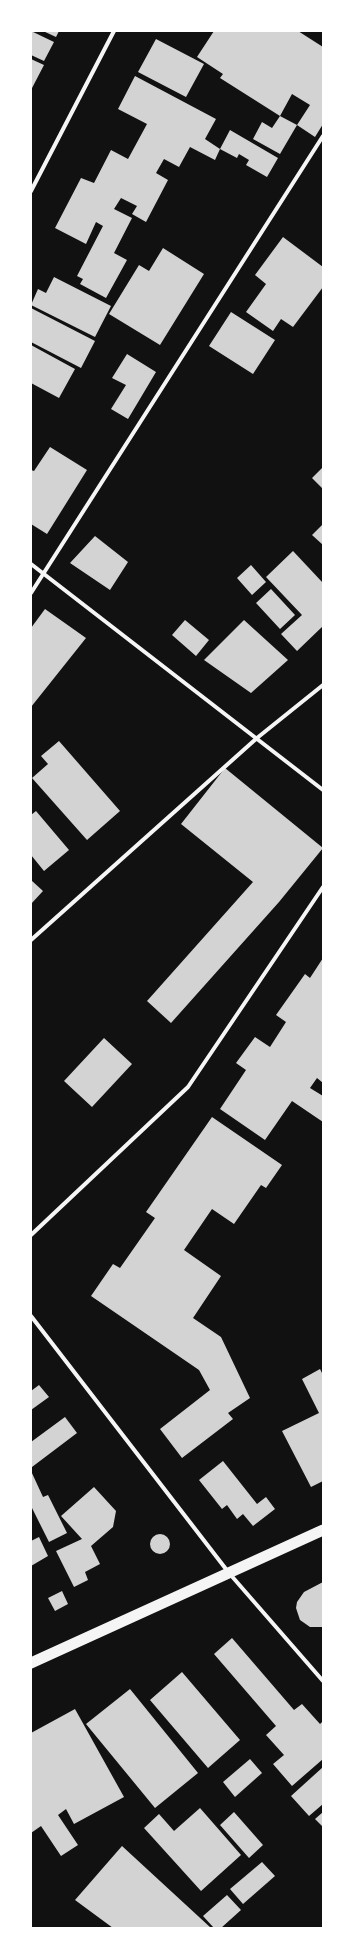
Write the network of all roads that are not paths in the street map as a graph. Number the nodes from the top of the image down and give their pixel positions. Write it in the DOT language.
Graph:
graph roads {
  1 [pos="114,31"];
  2 [pos="323,136"];
  3 [pos="31,191"];
  4 [pos="31,564"];
  5 [pos="44,574"];
  6 [pos="31,593"];
  7 [pos="323,685"];
  8 [pos="257,738"];
  9 [pos="323,790"];
  10 [pos="323,887"];
  11 [pos="31,940"];
  12 [pos="31,1235"];
  13 [pos="31,1316"];
  14 [pos="323,1530"];
  15 [pos="229,1573"];
  16 [pos="31,1663"];
  17 [pos="323,1681"];
  1 -- 3 [label="street"];
  2 -- 5 [label="street"];
  4 -- 5 [label="street"];
  5 -- 6 [label="street"];
  5 -- 8 [label="street"];
  7 -- 8 [label="street"];
  8 -- 9 [label="street"];
  8 -- 11 [label="street"];
  10 -- 12 [label="street"];
  13 -- 15 [label="street"];
  14 -- 15 [label="highway"];
  15 -- 16 [label="highway"];
  15 -- 17 [label="street"];
}
